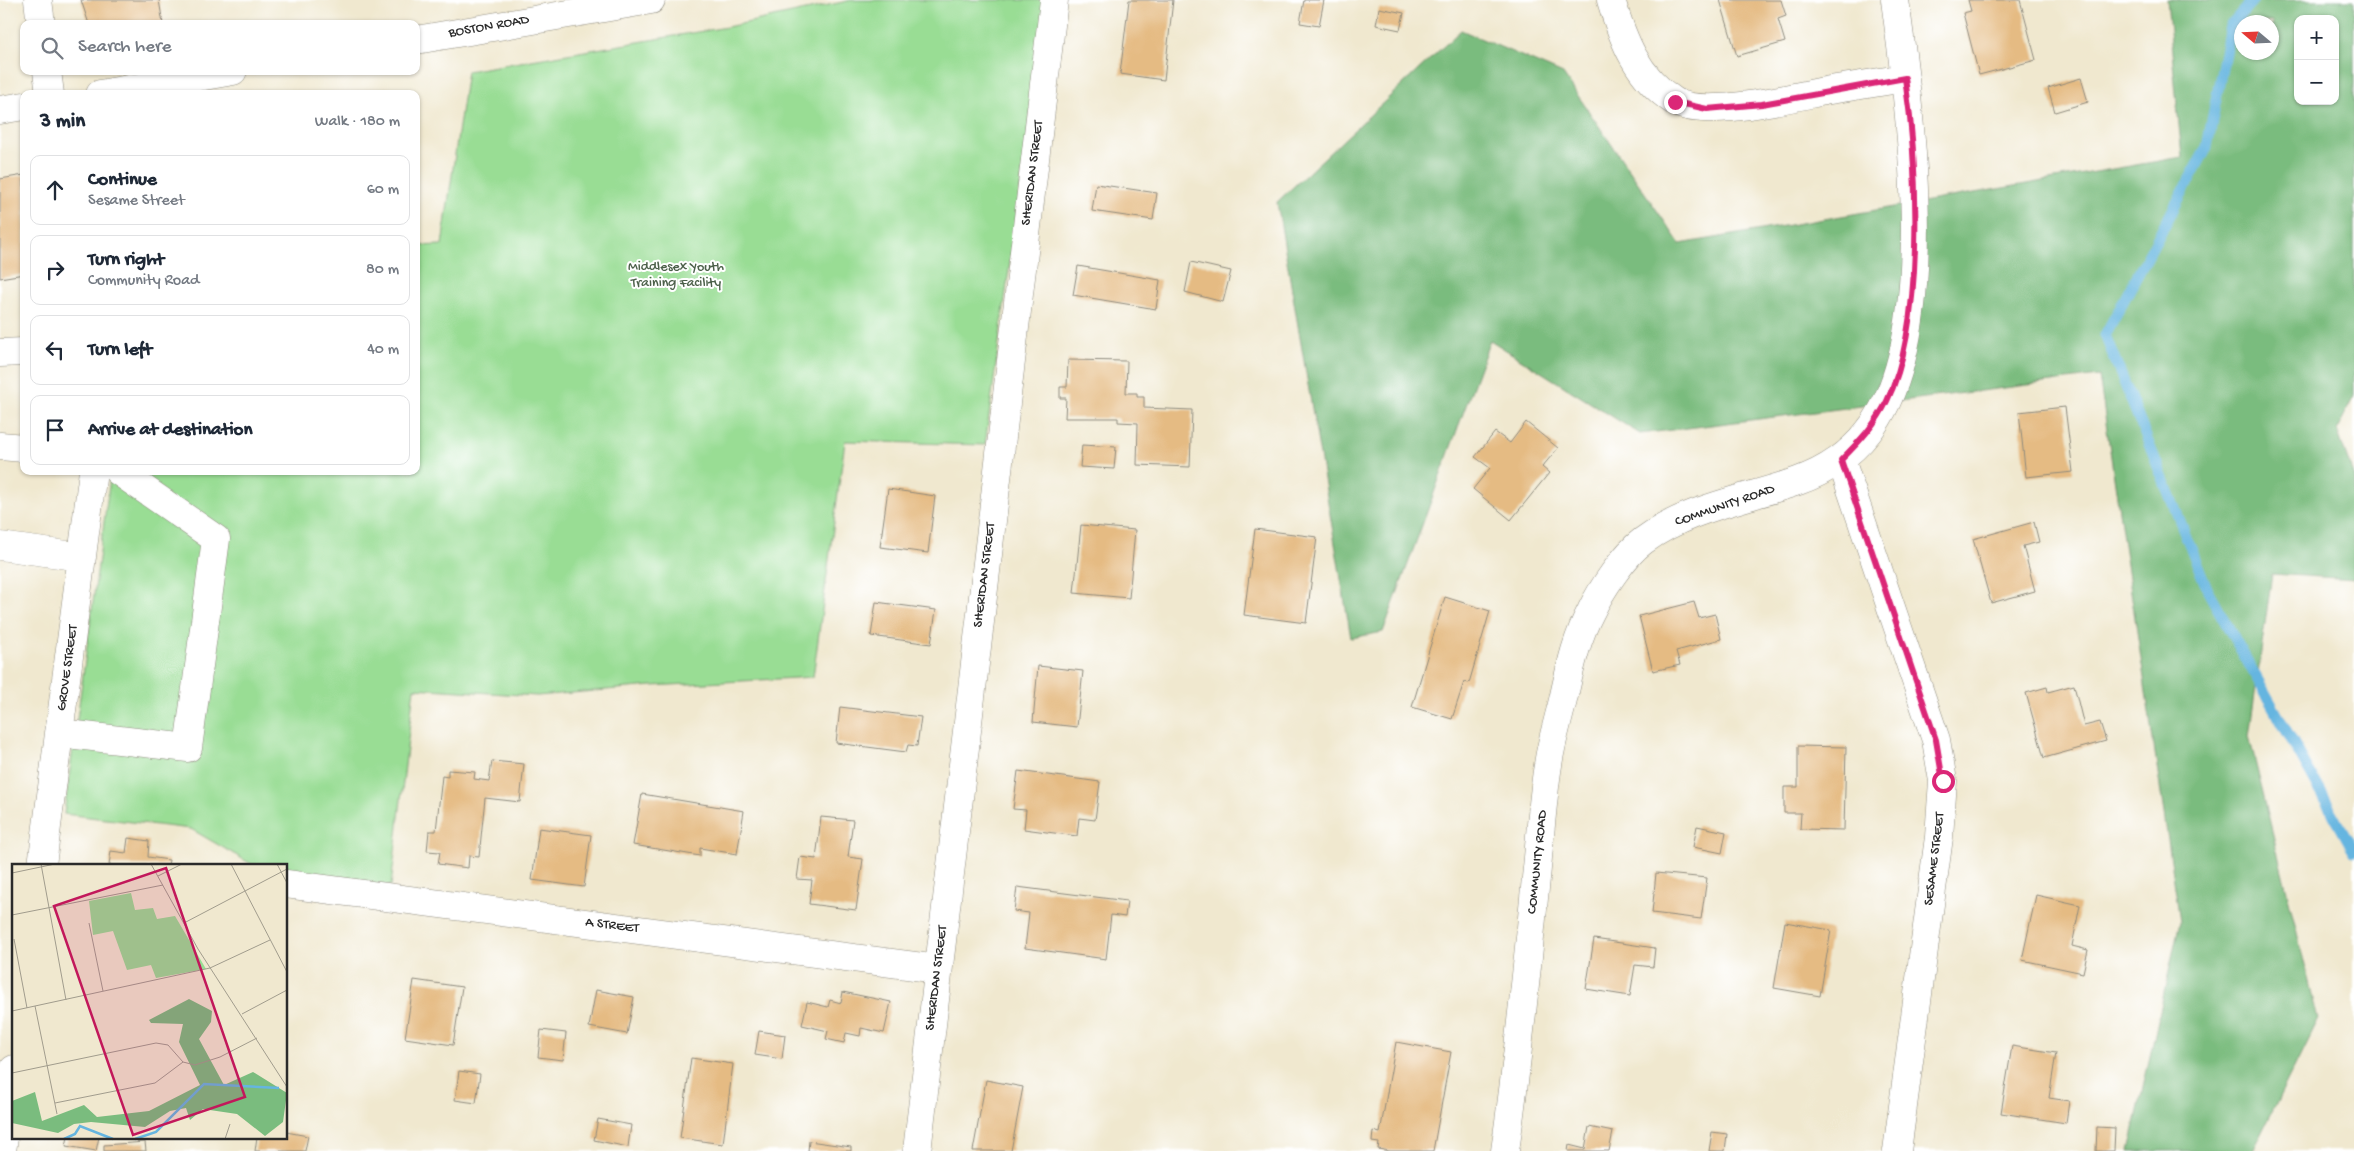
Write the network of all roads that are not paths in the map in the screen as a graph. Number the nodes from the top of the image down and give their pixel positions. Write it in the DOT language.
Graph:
graph roads {
  1 [pos="38,0"];
  2 [pos="651,0"];
  3 [pos="1054,0"];
  4 [pos="1612,0"];
  5 [pos="1895,0"];
  6 [pos="567,7"];
  7 [pos="40,20"];
  8 [pos="420,39"];
  9 [pos="48,75"];
  10 [pos="213,75"];
  11 [pos="1905,78"];
  12 [pos="145,89"];
  13 [pos="49,90"];
  14 [pos="20,107"];
  15 [pos="0,110"];
  16 [pos="20,352"];
  17 [pos="0,353"];
  18 [pos="0,446"];
  19 [pos="20,448"];
  20 [pos="1841,460"];
  21 [pos="93,475"];
  22 [pos="124,475"];
  23 [pos="0,546"];
  24 [pos="82,557"];
  25 [pos="59,733"];
  26 [pos="42,864"];
  27 [pos="288,884"];
  28 [pos="938,969"];
  29 [pos="12,1083"];
  30 [pos="2,1151"];
  31 [pos="917,1151"];
  32 [pos="1505,1151"];
  33 [pos="1897,1151"];
  1 -- 7 [label="street"];
  2 -- 6 [label="street, BOSTON ROAD"];
  3 -- 28 [label="street, SHERIDAN STREET"];
  4 -- 11 [label="street"];
  5 -- 11 [label="street, COMMUNITY ROAD"];
  6 -- 8 [label="street, BOSTON ROAD"];
  9 -- 13 [label="street"];
  10 -- 12 [label="street"];
  11 -- 20 [label="street, COMMUNITY ROAD"];
  14 -- 15 [label="street"];
  16 -- 17 [label="street"];
  18 -- 19 [label="street"];
  20 -- 32 [label="street, COMMUNITY ROAD"];
  20 -- 33 [label="street, SESAME STREET"];
  21 -- 24 [label="street, GROVE STREET"];
  22 -- 25 [label="street"];
  23 -- 24 [label="street"];
  24 -- 25 [label="street, GROVE STREET"];
  25 -- 26 [label="street, GROVE STREET"];
  27 -- 28 [label="street, A STREET"];
  28 -- 31 [label="street, SHERIDAN STREET"];
  29 -- 30 [label="street"];
}
